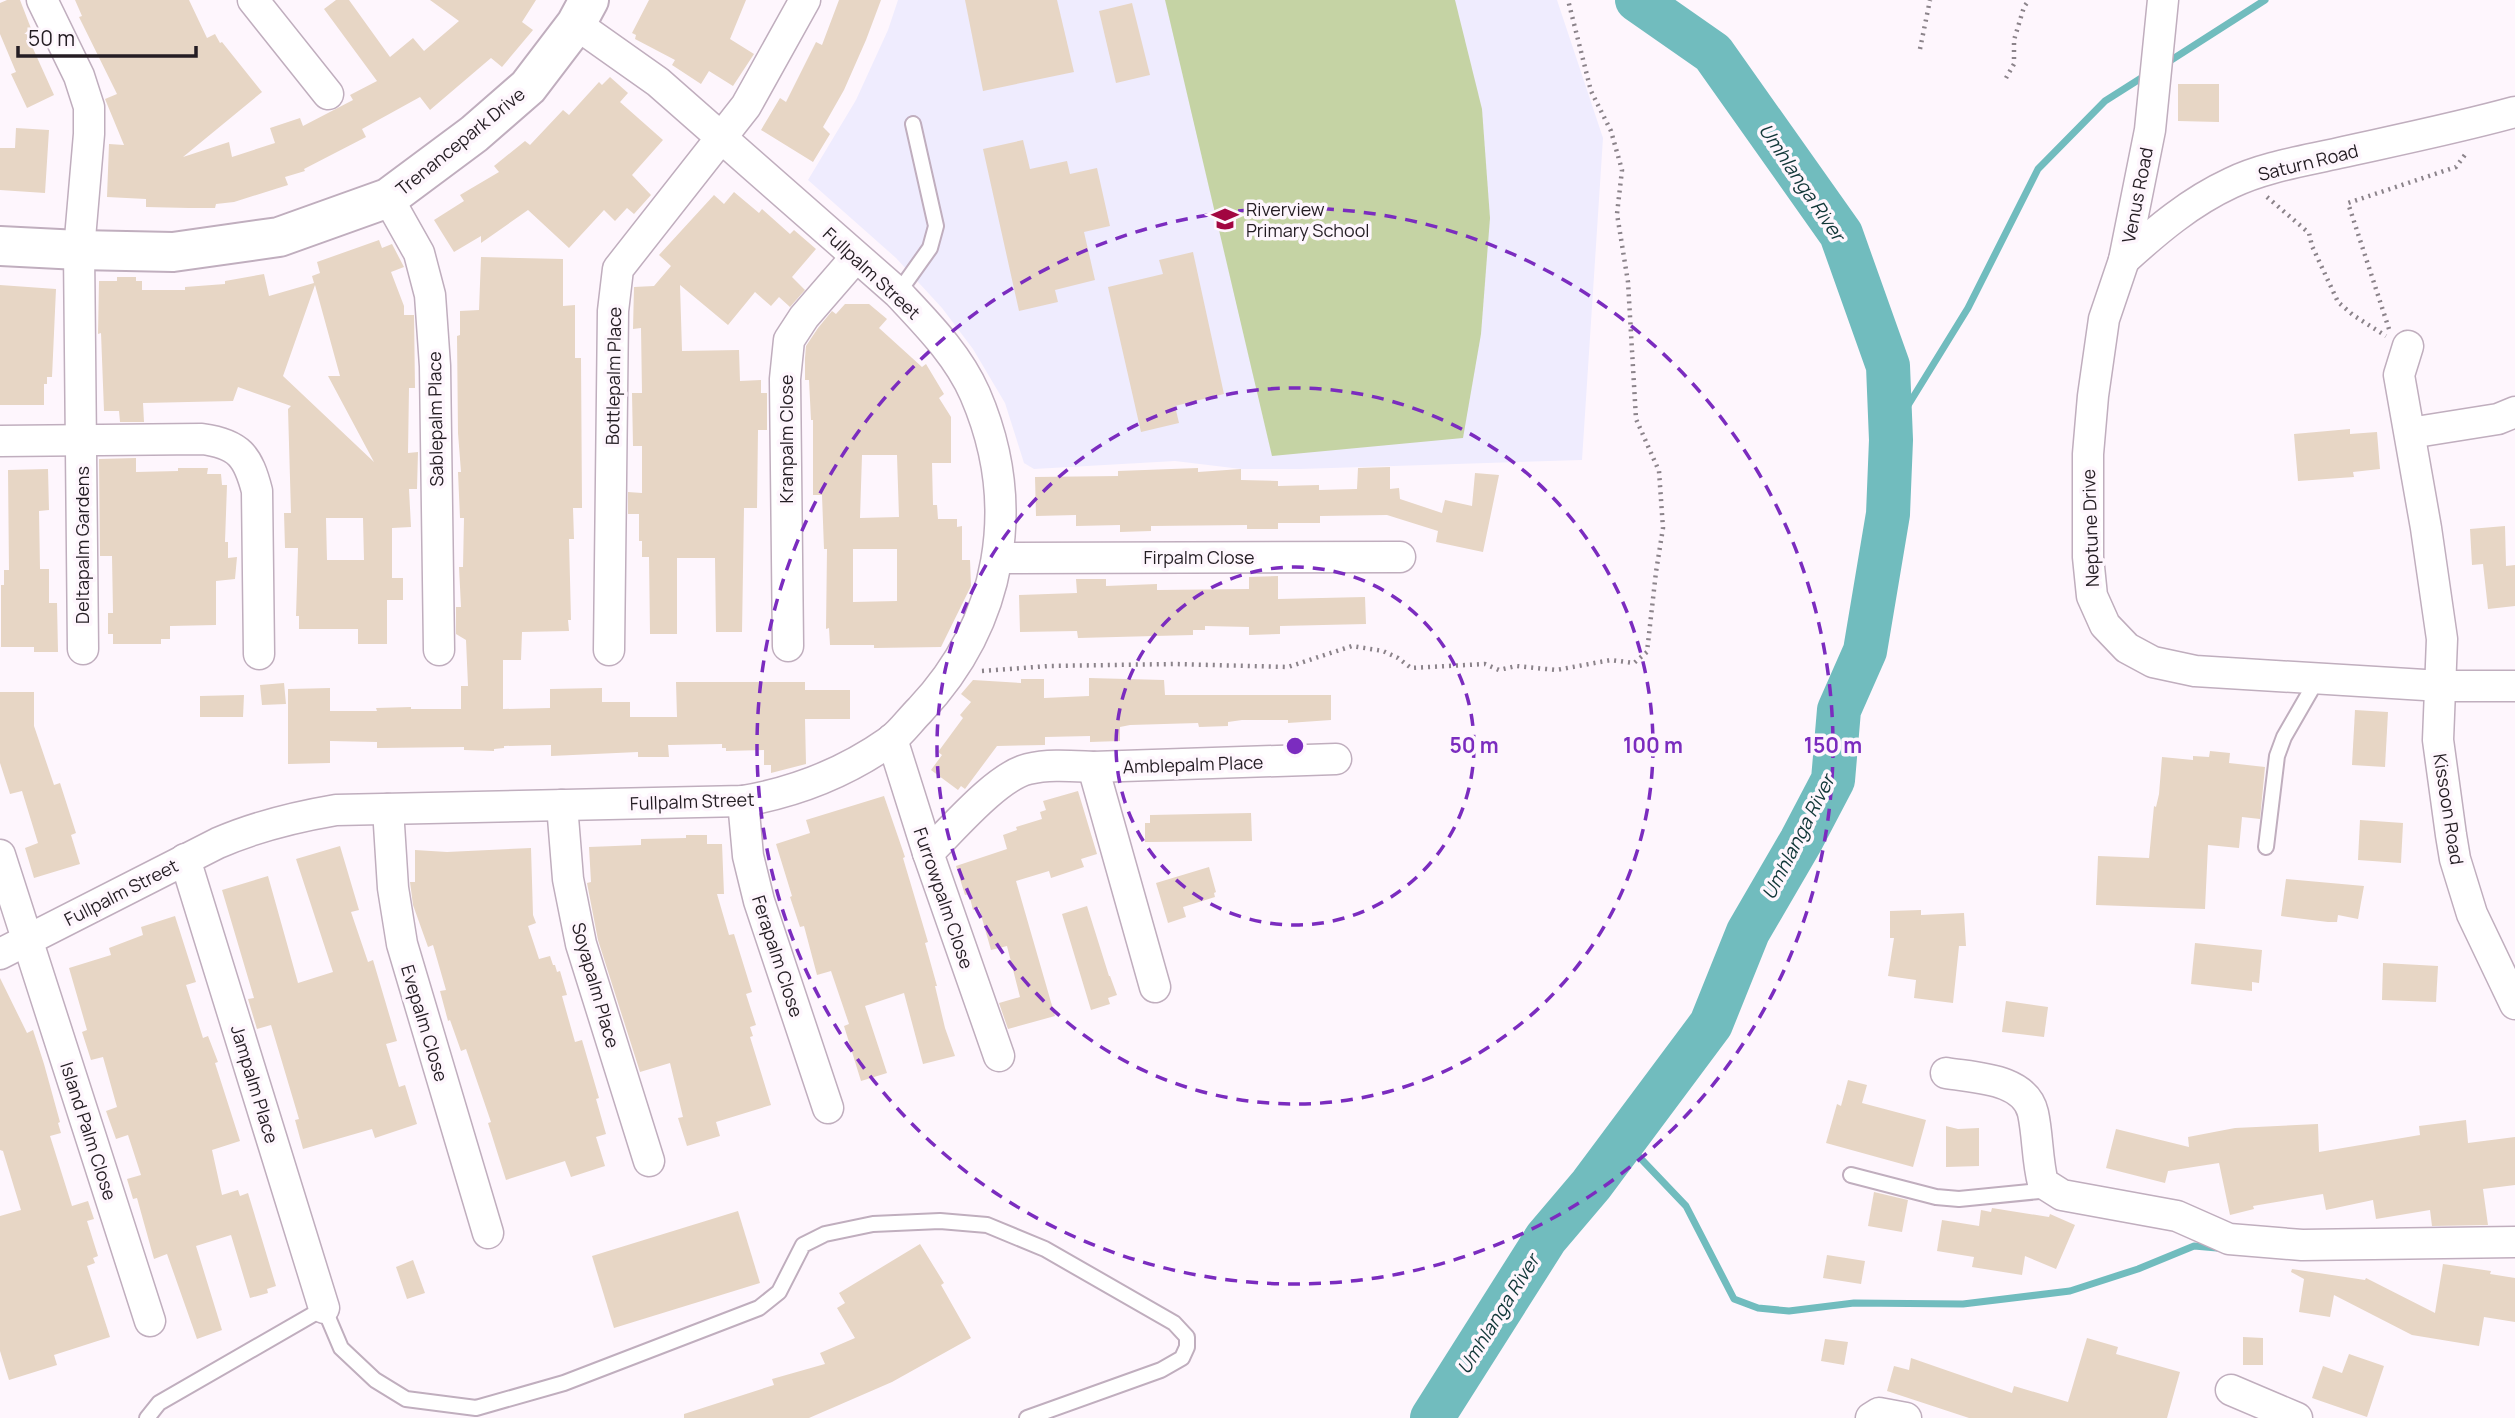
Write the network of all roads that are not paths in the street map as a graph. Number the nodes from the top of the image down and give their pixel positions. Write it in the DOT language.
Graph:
graph roads {
  1 [pos="42,0"];
  2 [pos="253,0"];
  3 [pos="806,0"];
  4 [pos="583,12"];
  5 [pos="2162,15"];
  6 [pos="328,94"];
  7 [pos="2515,112"];
  8 [pos="913,124"];
  9 [pos="722,137"];
  10 [pos="388,198"];
  11 [pos="0,246"];
  12 [pos="79,250"];
  13 [pos="856,257"];
  14 [pos="2124,260"];
  15 [pos="898,293"];
  16 [pos="2408,346"];
  17 [pos="2515,412"];
  18 [pos="2410,433"];
  19 [pos="0,441"];
  20 [pos="81,441"];
  21 [pos="1400,556"];
  22 [pos="999,558"];
  23 [pos="788,646"];
  24 [pos="83,649"];
  25 [pos="439,650"];
  26 [pos="609,650"];
  27 [pos="259,654"];
  28 [pos="2319,677"];
  29 [pos="2441,686"];
  30 [pos="2515,686"];
  31 [pos="892,739"];
  32 [pos="1336,759"];
  33 [pos="1093,767"];
  34 [pos="743,801"];
  35 [pos="562,805"];
  36 [pos="388,809"];
  37 [pos="2266,847"];
  38 [pos="928,853"];
  39 [pos="0,855"];
  40 [pos="185,859"];
  41 [pos="27,940"];
  42 [pos="0,954"];
  43 [pos="1155,987"];
  44 [pos="2515,1004"];
  45 [pos="999,1056"];
  46 [pos="1946,1073"];
  47 [pos="828,1108"];
  48 [pos="649,1161"];
  49 [pos="1852,1175"];
  50 [pos="2051,1189"];
  51 [pos="488,1233"];
  52 [pos="2515,1242"];
  53 [pos="324,1308"];
  54 [pos="150,1321"];
  55 [pos="2231,1390"];
  56 [pos="147,1418"];
  57 [pos="1027,1418"];
  58 [pos="1871,1418"];
  59 [pos="1906,1418"];
  60 [pos="2297,1418"];
  1 -- 12 [label="street, Deltapalm Gardens"];
  2 -- 6 [label="street"];
  3 -- 9 [label="street, Bottlepalm Place"];
  4 -- 9 [label="street, Fullpalm Street"];
  4 -- 10 [label="street, Trenancepark Drive"];
  5 -- 14 [label="street, Venus Road"];
  7 -- 14 [label="street, Saturn Road"];
  8 -- 15 [label="lane"];
  9 -- 13 [label="street, Fullpalm Street"];
  9 -- 26 [label="street, Bottlepalm Place"];
  10 -- 12 [label="street, Trenancepark Drive"];
  10 -- 25 [label="street, Sablepalm Place"];
  11 -- 12 [label="street, Trenancepark Drive"];
  12 -- 20 [label="street, Deltapalm Gardens"];
  13 -- 15 [label="street, Fullpalm Street"];
  13 -- 23 [label="street, Kranpalm Close"];
  14 -- 28 [label="street, Neptune Drive"];
  15 -- 22 [label="street, Fullpalm Street"];
  16 -- 18 [label="street, Kissoon Road"];
  17 -- 18 [label="street"];
  18 -- 29 [label="street, Kissoon Road"];
  19 -- 20 [label="street, Deltapalm Gardens"];
  20 -- 24 [label="street, Deltapalm Gardens"];
  20 -- 27 [label="street, Deltapalm Gardens"];
  21 -- 22 [label="street, Firpalm Close"];
  22 -- 31 [label="street, Fullpalm Street"];
  28 -- 29 [label="street, Neptune Drive"];
  28 -- 37 [label="lane"];
  29 -- 30 [label="street, Neptune Drive"];
  29 -- 44 [label="street, Kissoon Road"];
  31 -- 34 [label="street, Fullpalm Street"];
  31 -- 38 [label="street, Furrowpalm Close"];
  32 -- 33 [label="street, Amblepalm Place"];
  33 -- 38 [label="street, Amblepalm Place"];
  33 -- 43 [label="street, Amblepalm Place"];
  34 -- 35 [label="street, Fullpalm Street"];
  34 -- 47 [label="street, Ferapalm Close"];
  35 -- 36 [label="street, Fullpalm Street"];
  35 -- 48 [label="street, Soyapalm Place"];
  36 -- 40 [label="street, Fullpalm Street"];
  36 -- 51 [label="street, Evepalm Close"];
  38 -- 45 [label="street, Furrowpalm Close"];
  39 -- 41 [label="street, Island Palm Close"];
  40 -- 41 [label="street, Fullpalm Street"];
  40 -- 53 [label="street, Jampalm Place"];
  41 -- 42 [label="street, Fullpalm Street"];
  41 -- 54 [label="street, Island Palm Close"];
  46 -- 50 [label="street"];
  49 -- 50 [label="lane"];
  50 -- 52 [label="street"];
  53 -- 56 [label="lane"];
  53 -- 57 [label="lane"];
  55 -- 60 [label="street"];
  58 -- 59 [label="street"];
}
